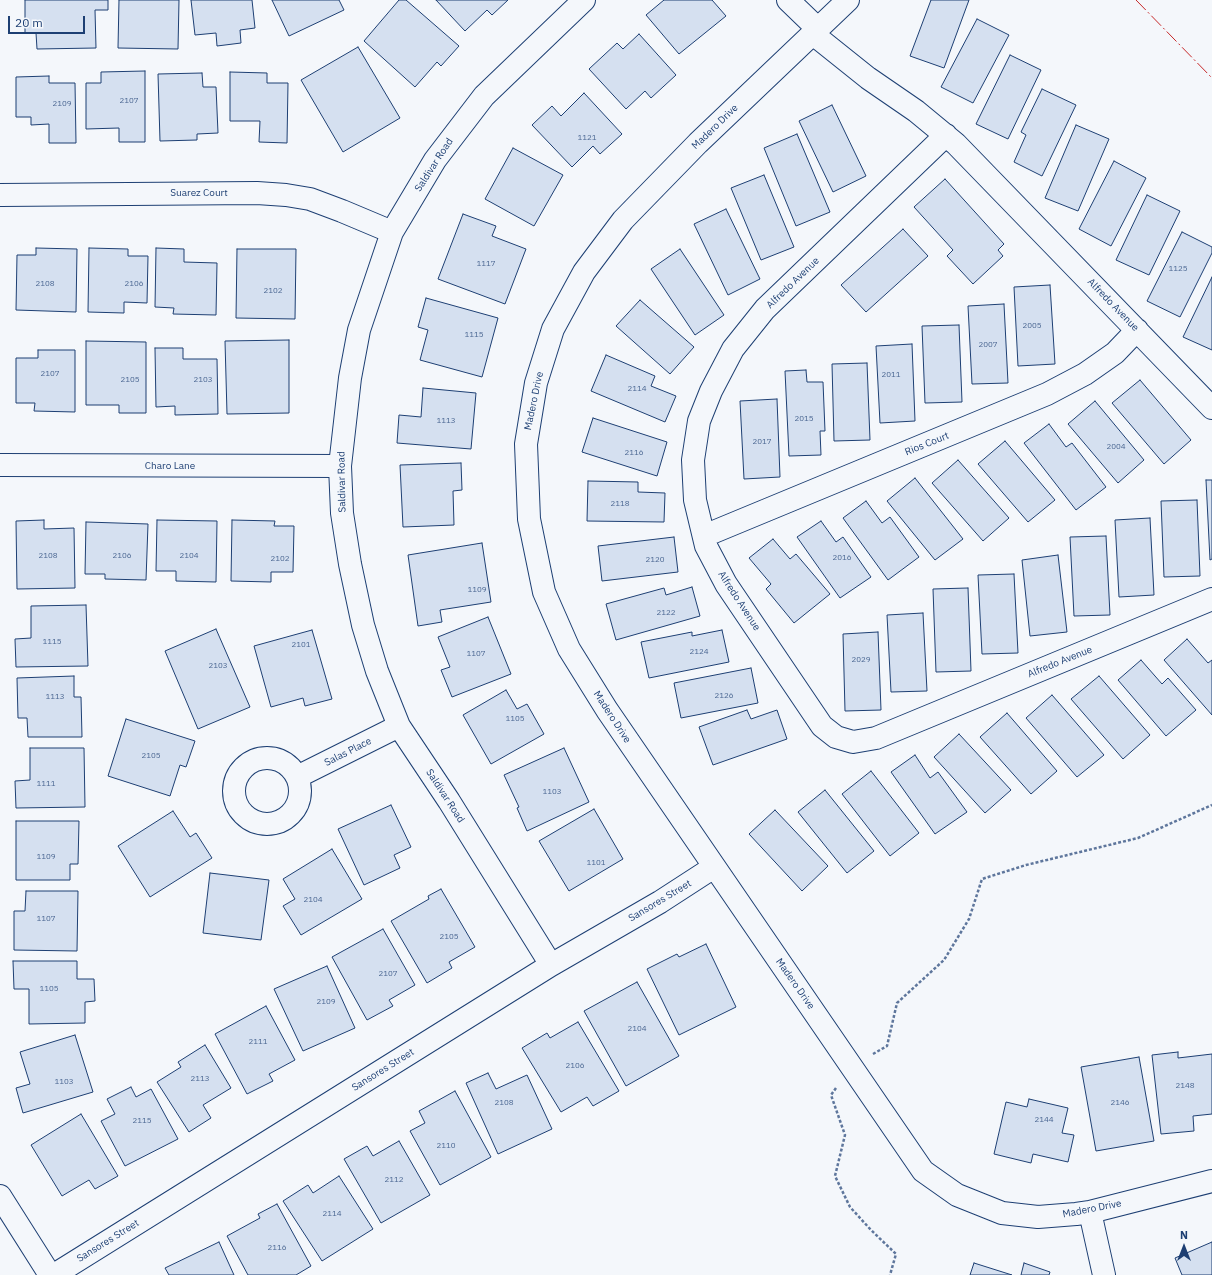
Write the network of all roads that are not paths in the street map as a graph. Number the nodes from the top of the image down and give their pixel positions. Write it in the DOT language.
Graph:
graph roads {
  1 [pos="584,0"];
  2 [pos="788,0"];
  3 [pos="848,0"];
  4 [pos="815,31"];
  5 [pos="946,135"];
  6 [pos="0,195"];
  7 [pos="392,232"];
  8 [pos="1136,330"];
  9 [pos="1212,408"];
  10 [pos="0,466"];
  11 [pos="340,466"];
  12 [pos="704,536"];
  13 [pos="1212,599"];
  14 [pos="399,726"];
  15 [pos="297,777"];
  16 [pos="714,867"];
  17 [pos="551,965"];
  18 [pos="1212,1181"];
  19 [pos="0,1196"];
  20 [pos="1090,1212"];
  21 [pos="50,1275"];
  22 [pos="54,1275"];
  23 [pos="1104,1275"];
  1 -- 7 [label="street, Saldivar Road"];
  2 -- 4 [label="street, Alfredo Avenue"];
  3 -- 4 [label="street, Madero Drive"];
  4 -- 5 [label="street, Alfredo Avenue"];
  4 -- 16 [label="street, Madero Drive"];
  5 -- 8 [label="street, Alfredo Avenue"];
  5 -- 12 [label="street, Alfredo Avenue"];
  6 -- 7 [label="street, Suarez Court"];
  7 -- 11 [label="street, Saldivar Road"];
  8 -- 9 [label="street, Alfredo Avenue"];
  8 -- 12 [label="street, Rios Court"];
  10 -- 11 [label="street, Charo Lane"];
  11 -- 14 [label="street, Saldivar Road"];
  12 -- 13 [label="street, Alfredo Avenue"];
  14 -- 15 [label="street, Salas Place"];
  14 -- 17 [label="street, Saldivar Road"];
  16 -- 17 [label="street, Sansores Street"];
  16 -- 20 [label="street, Madero Drive"];
  17 -- 22 [label="street, Sansores Street"];
  18 -- 20 [label="street, Madero Drive"];
  19 -- 21 [label="street"];
  20 -- 23 [label="street"];
}
